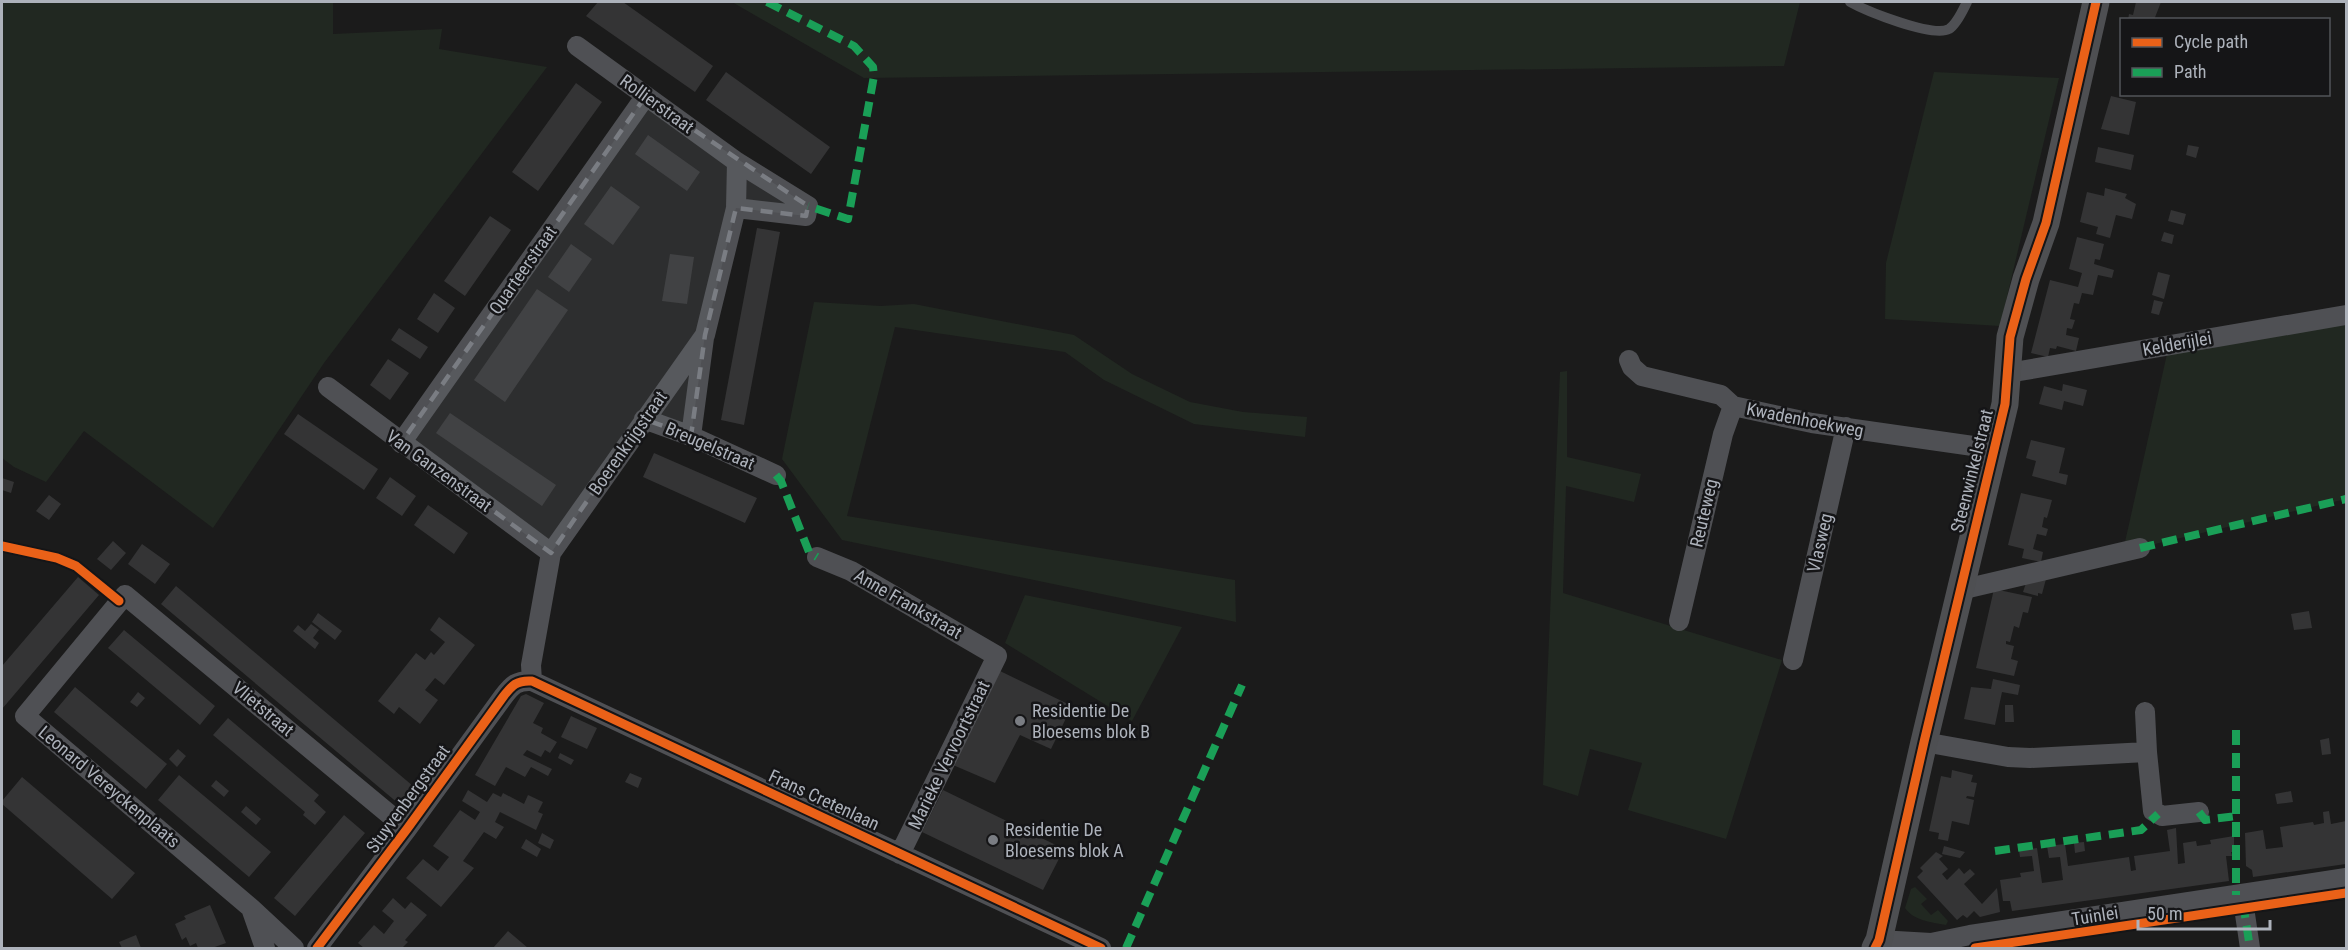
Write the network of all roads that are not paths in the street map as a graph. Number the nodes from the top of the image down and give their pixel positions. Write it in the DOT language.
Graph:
graph roads {
  1 [pos="1850,2"];
  2 [pos="1967,2"];
  3 [pos="2096,2"];
  4 [pos="578,46"];
  5 [pos="645,97"];
  6 [pos="737,162"];
  7 [pos="736,208"];
  8 [pos="2346,315"];
  9 [pos="705,335"];
  10 [pos="1629,360"];
  11 [pos="2008,373"];
  12 [pos="328,387"];
  13 [pos="1733,406"];
  14 [pos="644,419"];
  15 [pos="1846,427"];
  16 [pos="691,436"];
  17 [pos="400,443"];
  18 [pos="1994,449"];
  19 [pos="776,475"];
  20 [pos="2140,548"];
  21 [pos="551,553"];
  22 [pos="818,557"];
  23 [pos="1960,590"];
  24 [pos="119,601"];
  25 [pos="1679,621"];
  26 [pos="997,656"];
  27 [pos="1793,660"];
  28 [pos="532,681"];
  29 [pos="2145,712"];
  30 [pos="1924,742"];
  31 [pos="2147,752"];
  32 [pos="2199,812"];
  33 [pos="407,829"];
  34 [pos="900,854"];
  35 [pos="2346,878"];
  36 [pos="2242,894"];
  37 [pos="250,908"];
  38 [pos="1877,944"];
  39 [pos="265,948"];
  40 [pos="294,948"];
  41 [pos="317,948"];
  42 [pos="1101,948"];
  43 [pos="2250,948"];
  1 -- 2 [label="lane"];
  3 -- 11 [label="street, Steenwinkelstraat"];
  4 -- 5 [label="street, Rollierstraat"];
  5 -- 6 [label="street, Rollierstraat"];
  5 -- 17 [label="street, Quarteerstraat"];
  6 -- 7 [label="street, Boerenkrijgstraat"];
  6 -- 7 [label="street, Rollierstraat"];
  7 -- 9 [label="street, Boerenkrijgstraat"];
  8 -- 11 [label="street, Kelderijlei"];
  9 -- 14 [label="street, Boerenkrijgstraat"];
  9 -- 16 [label="street"];
  10 -- 13 [label="street, Kwadenhoekweg"];
  11 -- 18 [label="street, Steenwinkelstraat"];
  12 -- 17 [label="street, Van Ganzenstraat"];
  13 -- 15 [label="street, Kwadenhoekweg"];
  13 -- 25 [label="street, Reuteweg"];
  14 -- 16 [label="street, Breugelstraat"];
  14 -- 21 [label="street, Boerenkrijgstraat"];
  15 -- 18 [label="street, Kwadenhoekweg"];
  15 -- 27 [label="street, Vlasweg"];
  16 -- 19 [label="street, Breugelstraat"];
  17 -- 21 [label="street, Van Ganzenstraat"];
  18 -- 23 [label="street, Steenwinkelstraat"];
  20 -- 23 [label="street"];
  21 -- 28 [label="street, Boerenkrijgstraat"];
  22 -- 26 [label="street, Anne Frankstraat"];
  23 -- 30 [label="street, Steenwinkelstraat"];
  24 -- 33 [label="street, Vlietstraat"];
  24 -- 37 [label="street, Leonard Vereyckenplaats"];
  26 -- 34 [label="street, Marieke Vervoortstraat"];
  28 -- 33 [label="street, Stuyvenbergstraat"];
  28 -- 34 [label="street, Frans Cretenlaan"];
  29 -- 31 [label="street"];
  30 -- 31 [label="street"];
  30 -- 38 [label="street, Steenwinkelstraat"];
  31 -- 32 [label="street"];
  33 -- 41 [label="street, Stuyvenbergstraat"];
  34 -- 42 [label="street, Frans Cretenlaan"];
  35 -- 36 [label="street, Tuinlei"];
  36 -- 38 [label="street, Tuinlei"];
  36 -- 43 [label="street"];
  37 -- 39 [label="street"];
  37 -- 40 [label="street"];
}
